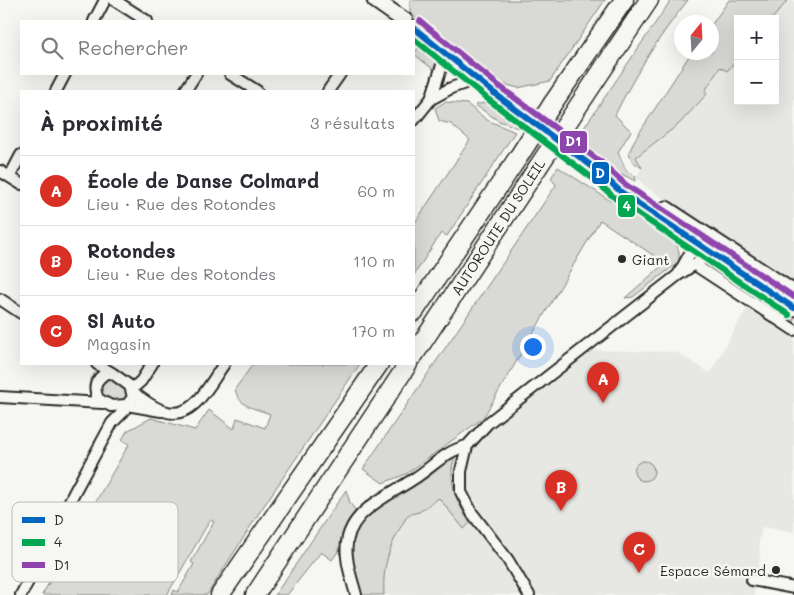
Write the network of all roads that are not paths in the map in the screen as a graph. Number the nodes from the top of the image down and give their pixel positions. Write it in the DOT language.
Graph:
graph roads {
  1 [pos="105,0"];
  2 [pos="114,0"];
  3 [pos="375,0"];
  4 [pos="624,0"];
  5 [pos="649,0"];
  6 [pos="95,20"];
  7 [pos="145,20"];
  8 [pos="404,20"];
  9 [pos="415,29"];
  10 [pos="446,53"];
  11 [pos="64,75"];
  12 [pos="195,75"];
  13 [pos="232,75"];
  14 [pos="339,75"];
  15 [pos="438,77"];
  16 [pos="477,79"];
  17 [pos="451,88"];
  18 [pos="57,90"];
  19 [pos="186,90"];
  20 [pos="255,90"];
  21 [pos="329,90"];
  22 [pos="431,99"];
  23 [pos="415,119"];
  24 [pos="20,157"];
  25 [pos="0,171"];
  26 [pos="10,176"];
  27 [pos="20,183"];
  28 [pos="705,241"];
  29 [pos="695,265"];
  30 [pos="678,275"];
  31 [pos="794,293"];
  32 [pos="0,298"];
  33 [pos="794,308"];
  34 [pos="415,311"];
  35 [pos="20,312"];
  36 [pos="794,330"];
  37 [pos="415,352"];
  38 [pos="96,365"];
  39 [pos="98,365"];
  40 [pos="151,365"];
  41 [pos="223,365"];
  42 [pos="377,365"];
  43 [pos="407,365"];
  44 [pos="112,373"];
  45 [pos="97,382"];
  46 [pos="132,391"];
  47 [pos="0,397"];
  48 [pos="79,402"];
  49 [pos="107,404"];
  50 [pos="126,406"];
  51 [pos="162,411"];
  52 [pos="112,424"];
  53 [pos="467,446"];
  54 [pos="69,502"];
  55 [pos="752,580"];
  56 [pos="28,582"];
  57 [pos="794,588"];
  58 [pos="21,595"];
  59 [pos="220,595"];
  60 [pos="255,595"];
  61 [pos="356,595"];
  62 [pos="529,595"];
  1 -- 6 [label="street"];
  2 -- 7 [label="street"];
  3 -- 8 [label="main road"];
  4 -- 34 [label="highway, AUTOROUTE DU SOLEIL, bridge"];
  5 -- 37 [label="highway, AUTOROUTE DU SOLEIL, bridge"];
  9 -- 10 [label="main road"];
  10 -- 15 [label="street"];
  10 -- 16 [label="main road"];
  11 -- 18 [label="street"];
  12 -- 19 [label="street"];
  13 -- 20 [label="street"];
  14 -- 21 [label="street"];
  15 -- 17 [label="street"];
  15 -- 22 [label="street"];
  16 -- 17 [label="street"];
  16 -- 28 [label="main road"];
  17 -- 22 [label="street"];
  22 -- 23 [label="street"];
  24 -- 26 [label="street"];
  25 -- 26 [label="street"];
  26 -- 27 [label="street"];
  28 -- 29 [label="street"];
  28 -- 30 [label="street"];
  28 -- 31 [label="main road"];
  28 -- 33 [label="main road"];
  29 -- 30 [label="street"];
  29 -- 36 [label="street"];
  30 -- 53 [label="street"];
  32 -- 35 [label="street"];
  38 -- 45 [label="street"];
  39 -- 44 [label="street"];
  40 -- 46 [label="street"];
  41 -- 51 [label="street"];
  42 -- 59 [label="highway"];
  43 -- 60 [label="highway"];
  44 -- 45 [label="street"];
  44 -- 46 [label="street"];
  45 -- 48 [label="street"];
  45 -- 49 [label="street"];
  46 -- 50 [label="street"];
  46 -- 51 [label="street"];
  47 -- 48 [label="street"];
  48 -- 49 [label="street"];
  49 -- 50 [label="street"];
  49 -- 52 [label="street"];
  50 -- 51 [label="street"];
  50 -- 52 [label="street"];
  52 -- 54 [label="street"];
  53 -- 61 [label="street"];
  53 -- 62 [label="street"];
  55 -- 57 [label="street"];
  56 -- 58 [label="street"];
}
